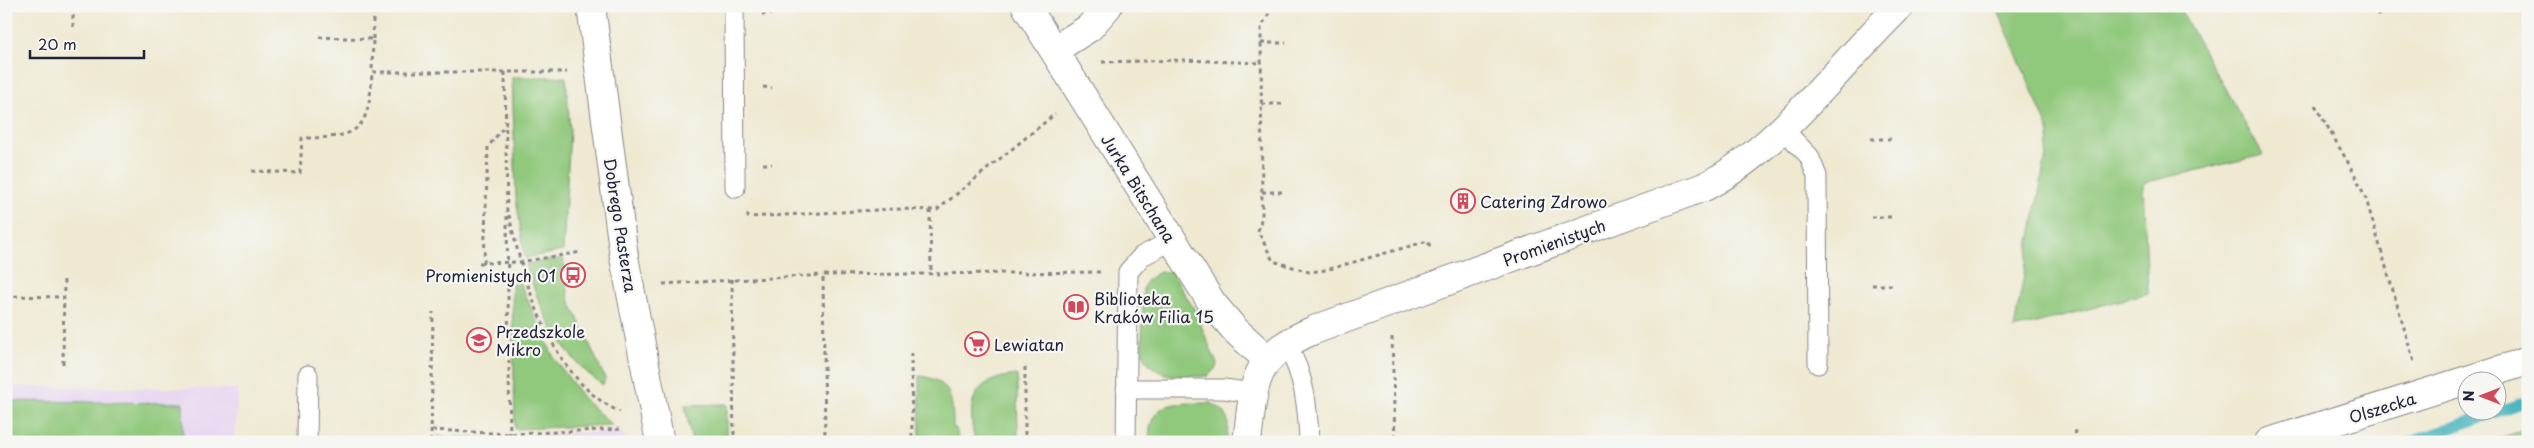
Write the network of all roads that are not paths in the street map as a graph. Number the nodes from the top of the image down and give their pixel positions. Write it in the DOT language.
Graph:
graph roads {
  1 [pos="591,6"];
  2 [pos="734,6"];
  3 [pos="1026,6"];
  4 [pos="1108,6"];
  5 [pos="1900,6"];
  6 [pos="1054,50"];
  7 [pos="1782,128"];
  8 [pos="735,188"];
  9 [pos="1172,241"];
  10 [pos="1276,351"];
  11 [pos="2528,361"];
  12 [pos="1818,364"];
  13 [pos="308,375"];
  14 [pos="1126,389"];
  15 [pos="1253,394"];
  16 [pos="307,442"];
  17 [pos="660,442"];
  18 [pos="1126,442"];
  19 [pos="1247,442"];
  20 [pos="1309,442"];
  21 [pos="2269,442"];
  1 -- 17 [label="street, Dobrego Pasterza"];
  2 -- 8 [label="lane"];
  3 -- 6 [label="street, Jurka Bitschana"];
  4 -- 6 [label="street"];
  5 -- 7 [label="street, Promienistych"];
  6 -- 9 [label="street, Jurka Bitschana"];
  7 -- 10 [label="street, Promienistych"];
  7 -- 12 [label="lane"];
  9 -- 10 [label="street, Jurka Bitschana"];
  9 -- 14 [label="lane"];
  10 -- 15 [label="street"];
  10 -- 20 [label="lane"];
  11 -- 21 [label="street, Olszecka"];
  13 -- 16 [label="lane"];
  14 -- 15 [label="lane"];
  14 -- 18 [label="lane"];
  15 -- 19 [label="street"];
}
